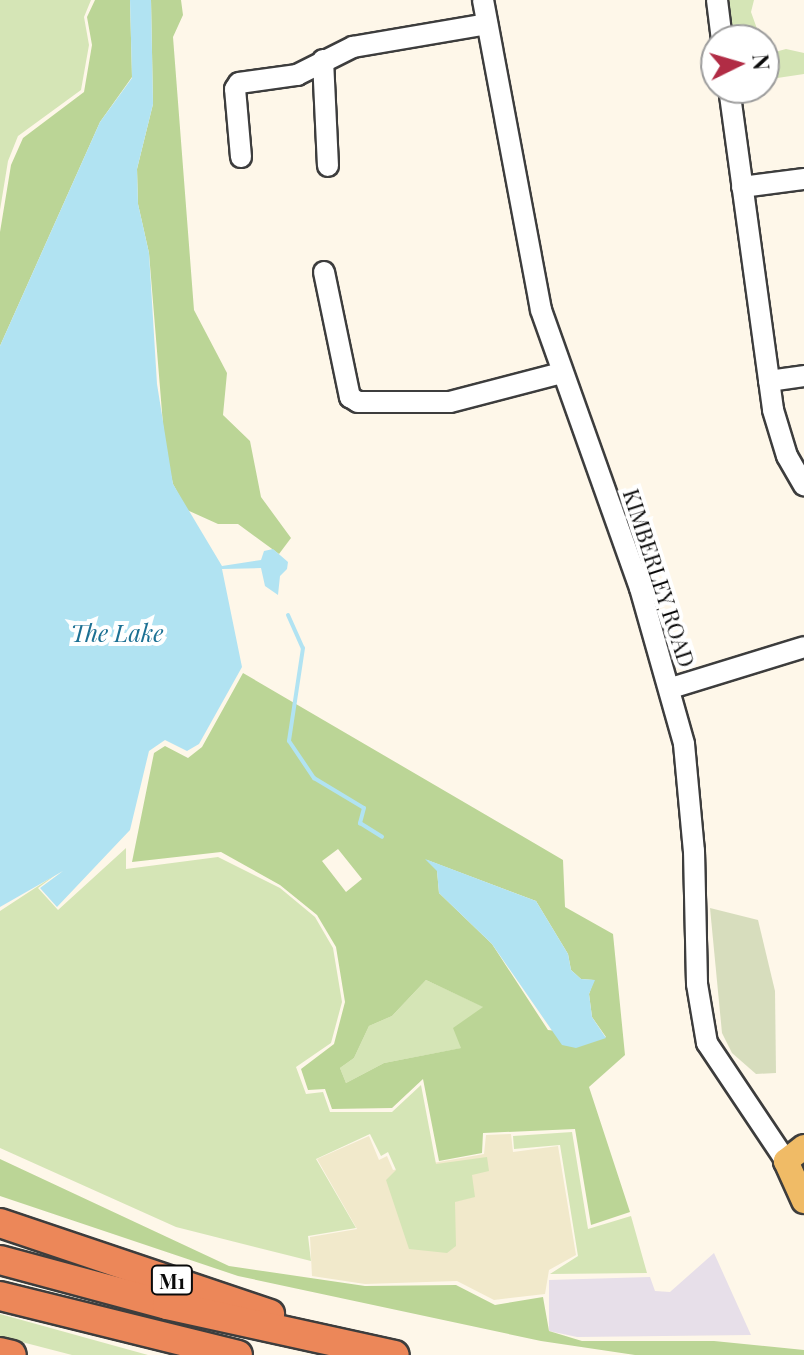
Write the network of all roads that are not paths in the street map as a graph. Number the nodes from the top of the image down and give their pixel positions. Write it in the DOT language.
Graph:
graph roads {
  1 [pos="483,0"];
  2 [pos="717,0"];
  3 [pos="487,24"];
  4 [pos="720,24"];
  5 [pos="323,60"];
  6 [pos="731,104"];
  7 [pos="241,157"];
  8 [pos="328,166"];
  9 [pos="804,179"];
  10 [pos="742,187"];
  11 [pos="324,272"];
  12 [pos="561,373"];
  13 [pos="804,376"];
  14 [pos="769,381"];
  15 [pos="804,486"];
  16 [pos="804,647"];
  17 [pos="671,688"];
  18 [pos="795,1154"];
  19 [pos="804,1201"];
  20 [pos="0,1223"];
  21 [pos="0,1260"];
  22 [pos="0,1296"];
  23 [pos="340,1345"];
  24 [pos="0,1352"];
  25 [pos="12,1355"];
  26 [pos="238,1355"];
  27 [pos="395,1355"];
  1 -- 3 [label="street, KIMBERLEY ROAD"];
  2 -- 4 [label="street"];
  3 -- 5 [label="street"];
  3 -- 12 [label="street, KIMBERLEY ROAD"];
  5 -- 7 [label="street"];
  5 -- 8 [label="street"];
  6 -- 10 [label="street"];
  9 -- 10 [label="street"];
  10 -- 14 [label="street"];
  11 -- 12 [label="street"];
  12 -- 17 [label="street, KIMBERLEY ROAD"];
  13 -- 14 [label="street"];
  14 -- 15 [label="street"];
  16 -- 17 [label="street"];
  17 -- 18 [label="street, KIMBERLEY ROAD"];
  18 -- 19 [label="main road"];
  20 -- 23 [label="highway, M1"];
  21 -- 23 [label="highway, M1"];
  22 -- 26 [label="highway"];
  23 -- 27 [label="highway, M1"];
  24 -- 25 [label="highway"];
}
